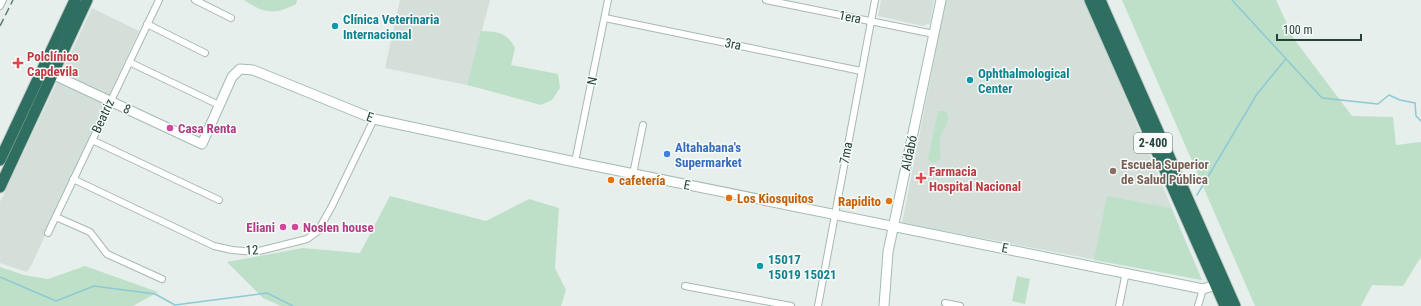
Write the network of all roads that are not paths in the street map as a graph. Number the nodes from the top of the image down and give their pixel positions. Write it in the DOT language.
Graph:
graph roads {
  1 [pos="3,0"];
  2 [pos="75,0"];
  3 [pos="87,0"];
  4 [pos="159,0"];
  5 [pos="195,0"];
  6 [pos="608,0"];
  7 [pos="766,0"];
  8 [pos="875,0"];
  9 [pos="941,0"];
  10 [pos="1090,0"];
  11 [pos="1100,0"];
  12 [pos="0,6"];
  13 [pos="231,18"];
  14 [pos="605,18"];
  15 [pos="871,21"];
  16 [pos="147,24"];
  17 [pos="934,34"];
  18 [pos="205,53"];
  19 [pos="129,62"];
  20 [pos="862,71"];
  21 [pos="52,74"];
  22 [pos="110,101"];
  23 [pos="219,106"];
  24 [pos="374,119"];
  25 [pos="643,125"];
  26 [pos="92,140"];
  27 [pos="202,144"];
  28 [pos="3,146"];
  29 [pos="0,160"];
  30 [pos="575,162"];
  31 [pos="633,174"];
  32 [pos="74,179"];
  33 [pos="0,187"];
  34 [pos="219,200"];
  35 [pos="834,214"];
  36 [pos="56,217"];
  37 [pos="894,226"];
  38 [pos="48,233"];
  39 [pos="1126,272"];
  40 [pos="162,279"];
  41 [pos="1220,284"];
  42 [pos="685,286"];
  43 [pos="1203,289"];
  44 [pos="945,303"];
  45 [pos="791,306"];
  46 [pos="818,306"];
  47 [pos="884,306"];
  48 [pos="960,306"];
  49 [pos="1118,306"];
  50 [pos="1198,306"];
  51 [pos="1225,306"];
  52 [pos="1235,306"];
  1 -- 12 [label="street"];
  2 -- 28 [label="highway"];
  3 -- 21 [label="highway"];
  4 -- 16 [label="street, Beatriz"];
  5 -- 13 [label="street"];
  6 -- 14 [label="street, N"];
  7 -- 15 [label="street, 1era"];
  8 -- 15 [label="street, 7ma"];
  9 -- 17 [label="street, Aldabó"];
  10 -- 41 [label="highway, 2-400"];
  11 -- 41 [label="highway, 2-400"];
  14 -- 20 [label="street, 3ra"];
  14 -- 30 [label="street, N"];
  15 -- 17 [label="street, 1era"];
  15 -- 20 [label="street, 7ma"];
  16 -- 18 [label="street"];
  16 -- 19 [label="street, Beatriz"];
  17 -- 37 [label="street, Aldabó"];
  19 -- 22 [label="street, Beatriz"];
  19 -- 23 [label="street"];
  20 -- 35 [label="street, 7ma"];
  21 -- 22 [label="street, 8"];
  21 -- 33 [label="highway"];
  22 -- 26 [label="street, Beatriz"];
  22 -- 27 [label="street, 8"];
  23 -- 24 [label="street, E"];
  23 -- 27 [label="street, E"];
  24 -- 30 [label="street, E"];
  24 -- 32 [label="street, 12"];
  25 -- 31 [label="street"];
  26 -- 32 [label="street, Beatriz"];
  26 -- 34 [label="street"];
  28 -- 29 [label="highway"];
  30 -- 31 [label="street, E"];
  31 -- 35 [label="street, E"];
  32 -- 36 [label="street, Beatriz"];
  35 -- 37 [label="street, E"];
  35 -- 46 [label="street, 7ma"];
  36 -- 38 [label="street, Beatriz"];
  36 -- 40 [label="street"];
  37 -- 39 [label="street, E"];
  37 -- 47 [label="street, Aldabó"];
  39 -- 43 [label="street, E"];
  39 -- 49 [label="street"];
  41 -- 43 [label="street, E"];
  41 -- 51 [label="highway, 2-400"];
  41 -- 52 [label="highway, 2-400"];
  42 -- 45 [label="street"];
  43 -- 50 [label="street"];
  44 -- 48 [label="street"];
}
